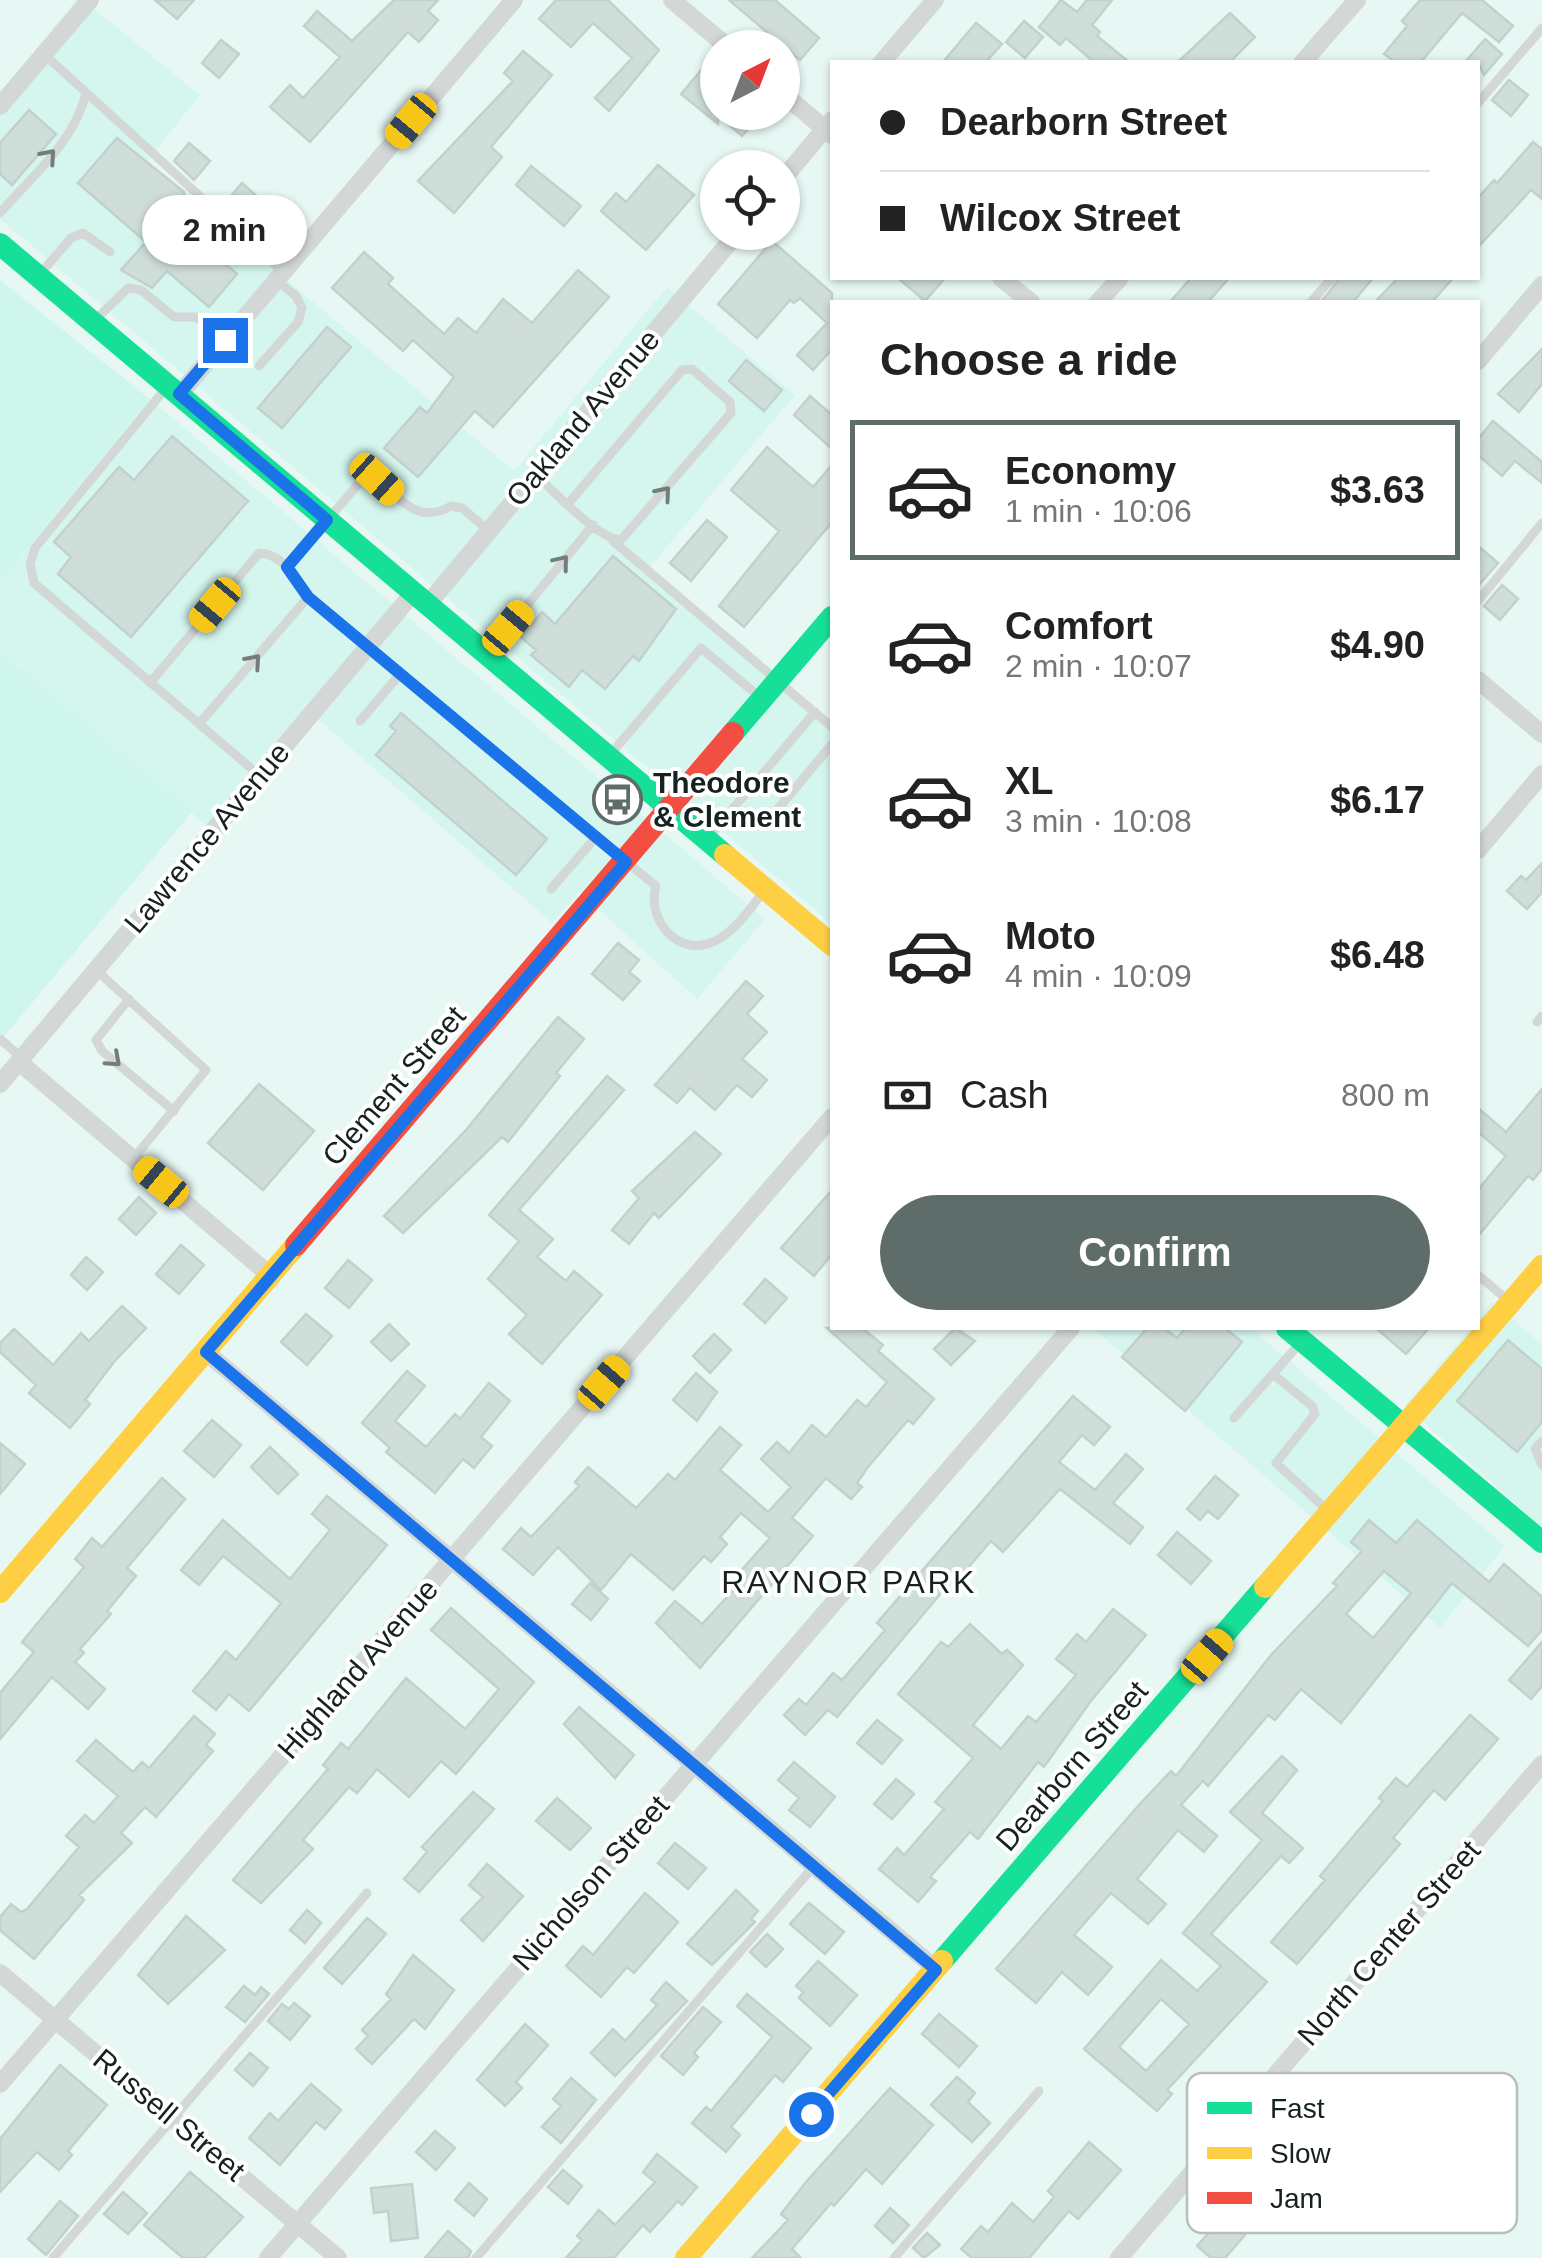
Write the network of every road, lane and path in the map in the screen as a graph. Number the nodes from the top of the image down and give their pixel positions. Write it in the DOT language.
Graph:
graph roads {
  1 [pos="90,0"];
  2 [pos="514,0"];
  3 [pos="672,0"];
  4 [pos="935,0"];
  5 [pos="1357,0"];
  6 [pos="1542,28"];
  7 [pos="708,30"];
  8 [pos="44,54"];
  9 [pos="884,60"];
  10 [pos="1305,60"];
  11 [pos="86,93"];
  12 [pos="1480,101"];
  13 [pos="0,106"];
  14 [pos="800,106"];
  15 [pos="830,128"];
  16 [pos="800,160"];
  17 [pos="0,212"];
  18 [pos="0,244"];
  19 [pos="723,250"];
  20 [pos="110,252"];
  21 [pos="38,276"];
  22 [pos="279,276"];
  23 [pos="1004,280"];
  24 [pos="1118,280"];
  25 [pos="1330,280"];
  26 [pos="1542,285"];
  27 [pos="1028,300"];
  28 [pos="1100,300"];
  29 [pos="1313,300"];
  30 [pos="93,322"];
  31 [pos="225,340"];
  32 [pos="1480,358"];
  33 [pos="259,366"];
  34 [pos="174,390"];
  35 [pos="536,475"];
  36 [pos="568,504"];
  37 [pos="327,520"];
  38 [pos="1542,523"];
  39 [pos="593,525"];
  40 [pos="488,531"];
  41 [pos="611,540"];
  42 [pos="287,567"];
  43 [pos="308,597"];
  44 [pos="421,598"];
  45 [pos="1480,599"];
  46 [pos="830,620"];
  47 [pos="368,646"];
  48 [pos="487,654"];
  49 [pos="400,673"];
  50 [pos="778,682"];
  51 [pos="1480,682"];
  52 [pos="150,683"];
  53 [pos="763,700"];
  54 [pos="815,712"];
  55 [pos="360,721"];
  56 [pos="200,724"];
  57 [pos="830,725"];
  58 [pos="1542,734"];
  59 [pos="830,746"];
  60 [pos="609,756"];
  61 [pos="1542,774"];
  62 [pos="260,775"];
  63 [pos="734,807"];
  64 [pos="671,809"];
  65 [pos="596,837"];
  66 [pos="707,839"];
  67 [pos="1480,848"];
  68 [pos="626,862"];
  69 [pos="552,889"];
  70 [pos="766,889"];
  71 [pos="830,943"];
  72 [pos="96,970"];
  73 [pos="129,1000"];
  74 [pos="0,1039"];
  75 [pos="20,1060"];
  76 [pos="0,1084"];
  77 [pos="174,1111"];
  78 [pos="830,1119"];
  79 [pos="133,1159"];
  80 [pos="1542,1266"];
  81 [pos="271,1276"];
  82 [pos="1480,1276"];
  83 [pos="1511,1303"];
  84 [pos="1069,1330"];
  85 [pos="1295,1334"];
  86 [pos="206,1352"];
  87 [pos="1273,1374"];
  88 [pos="1234,1418"];
  89 [pos="1406,1427"];
  90 [pos="1542,1441"];
  91 [pos="1542,1464"];
  92 [pos="1331,1514"];
  93 [pos="1542,1542"];
  94 [pos="452,1560"];
  95 [pos="0,1592"];
  96 [pos="694,1764"];
  97 [pos="1542,1764"];
  98 [pos="814,1866"];
  99 [pos="367,1893"];
  100 [pos="936,1970"];
  101 [pos="0,1973"];
  102 [pos="56,2020"];
  103 [pos="1277,2073"];
  104 [pos="0,2084"];
  105 [pos="1038,2090"];
  106 [pos="173,2119"];
  107 [pos="1187,2179"];
  108 [pos="297,2224"];
  109 [pos="53,2258"];
  110 [pos="268,2258"];
  111 [pos="338,2258"];
  112 [pos="476,2258"];
  113 [pos="686,2258"];
  114 [pos="894,2258"];
  115 [pos="1119,2258"];
  1 -- 8 [label="street"];
  2 -- 22 [label="street"];
  3 -- 7 [label="street"];
  4 -- 9 [label="street"];
  5 -- 10 [label="street"];
  6 -- 12 [label="lane"];
  8 -- 11 [label="lane"];
  8 -- 13 [label="street"];
  17 -- 11 [label="lane, one-way"];
  11 -- 22 [label="lane"];
  14 -- 15 [label="street"];
  15 -- 16 [label="street"];
  18 -- 21 [label="street"];
  19 -- 35 [label="street, Oakland Avenue"];
  20 -- 21 [label="lane"];
  21 -- 30 [label="street"];
  22 -- 31 [label="street"];
  22 -- 33 [label="lane"];
  23 -- 27 [label="street"];
  24 -- 28 [label="street"];
  25 -- 29 [label="lane"];
  26 -- 32 [label="street"];
  30 -- 31 [label="lane"];
  30 -- 34 [label="street"];
  31 -- 34 [label="street"];
  34 -- 37 [label="street"];
  34 -- 52 [label="lane"];
  35 -- 36 [label="lane"];
  35 -- 40 [label="street, Oakland Avenue"];
  36 -- 39 [label="lane"];
  41 -- 36 [label="lane, one-way"];
  37 -- 40 [label="lane"];
  37 -- 42 [label="lane"];
  37 -- 44 [label="street"];
  38 -- 45 [label="lane"];
  39 -- 41 [label="lane"];
  48 -- 39 [label="lane, one-way"];
  40 -- 44 [label="street, Oakland Avenue"];
  41 -- 50 [label="lane"];
  42 -- 43 [label="lane"];
  42 -- 52 [label="lane"];
  43 -- 47 [label="lane"];
  56 -- 43 [label="lane, one-way"];
  44 -- 47 [label="street, Lawrence Avenue"];
  44 -- 48 [label="street"];
  46 -- 50 [label="street, Clement Street"];
  47 -- 49 [label="lane"];
  47 -- 62 [label="street, Lawrence Avenue"];
  48 -- 60 [label="street"];
  49 -- 55 [label="lane"];
  49 -- 65 [label="lane"];
  50 -- 53 [label="street, Clement Street"];
  50 -- 54 [label="lane"];
  51 -- 58 [label="street"];
  52 -- 56 [label="lane"];
  53 -- 60 [label="lane"];
  53 -- 64 [label="street, Clement Street"];
  54 -- 57 [label="lane"];
  54 -- 63 [label="lane"];
  56 -- 62 [label="lane"];
  59 -- 63 [label="lane"];
  60 -- 64 [label="street"];
  61 -- 67 [label="street"];
  62 -- 72 [label="street, Lawrence Avenue"];
  63 -- 66 [label="lane"];
  64 -- 66 [label="street"];
  64 -- 68 [label="street, Clement Street"];
  65 -- 68 [label="lane"];
  65 -- 69 [label="lane"];
  66 -- 70 [label="street"];
  68 -- 70 [label="lane"];
  68 -- 81 [label="street, Clement Street"];
  70 -- 71 [label="street"];
  72 -- 73 [label="lane"];
  72 -- 75 [label="street, Lawrence Avenue"];
  73 -- 77 [label="lane"];
  73 -- 77 [label="lane, one-way"];
  74 -- 75 [label="lane"];
  75 -- 76 [label="street, Lawrence Avenue"];
  75 -- 79 [label="street"];
  77 -- 79 [label="lane"];
  78 -- 94 [label="street, Highland Avenue"];
  79 -- 81 [label="street"];
  80 -- 83 [label="street, Dearborn Street"];
  81 -- 86 [label="street, Clement Street"];
  82 -- 83 [label="lane"];
  83 -- 89 [label="street, Dearborn Street"];
  84 -- 96 [label="street, Nicholson Street"];
  85 -- 87 [label="lane"];
  85 -- 89 [label="street"];
  86 -- 94 [label="street"];
  86 -- 95 [label="street, Clement Street"];
  87 -- 88 [label="lane"];
  87 -- 92 [label="lane"];
  89 -- 92 [label="street, Dearborn Street"];
  89 -- 93 [label="street"];
  90 -- 91 [label="lane"];
  92 -- 100 [label="street, Dearborn Street"];
  94 -- 96 [label="street"];
  94 -- 102 [label="street, Highland Avenue"];
  96 -- 98 [label="street"];
  96 -- 108 [label="street, Nicholson Street"];
  97 -- 103 [label="street, North Center Street"];
  98 -- 100 [label="street"];
  98 -- 112 [label="lane"];
  99 -- 106 [label="lane"];
  100 -- 113 [label="street, Dearborn Street"];
  101 -- 102 [label="street, Russell Street"];
  102 -- 104 [label="street, Highland Avenue"];
  102 -- 106 [label="street, Russell Street"];
  105 -- 114 [label="lane"];
  106 -- 108 [label="street, Russell Street"];
  106 -- 109 [label="lane"];
  107 -- 115 [label="street, North Center Street"];
  108 -- 110 [label="street, Nicholson Street"];
  108 -- 111 [label="street, Russell Street"];
}
